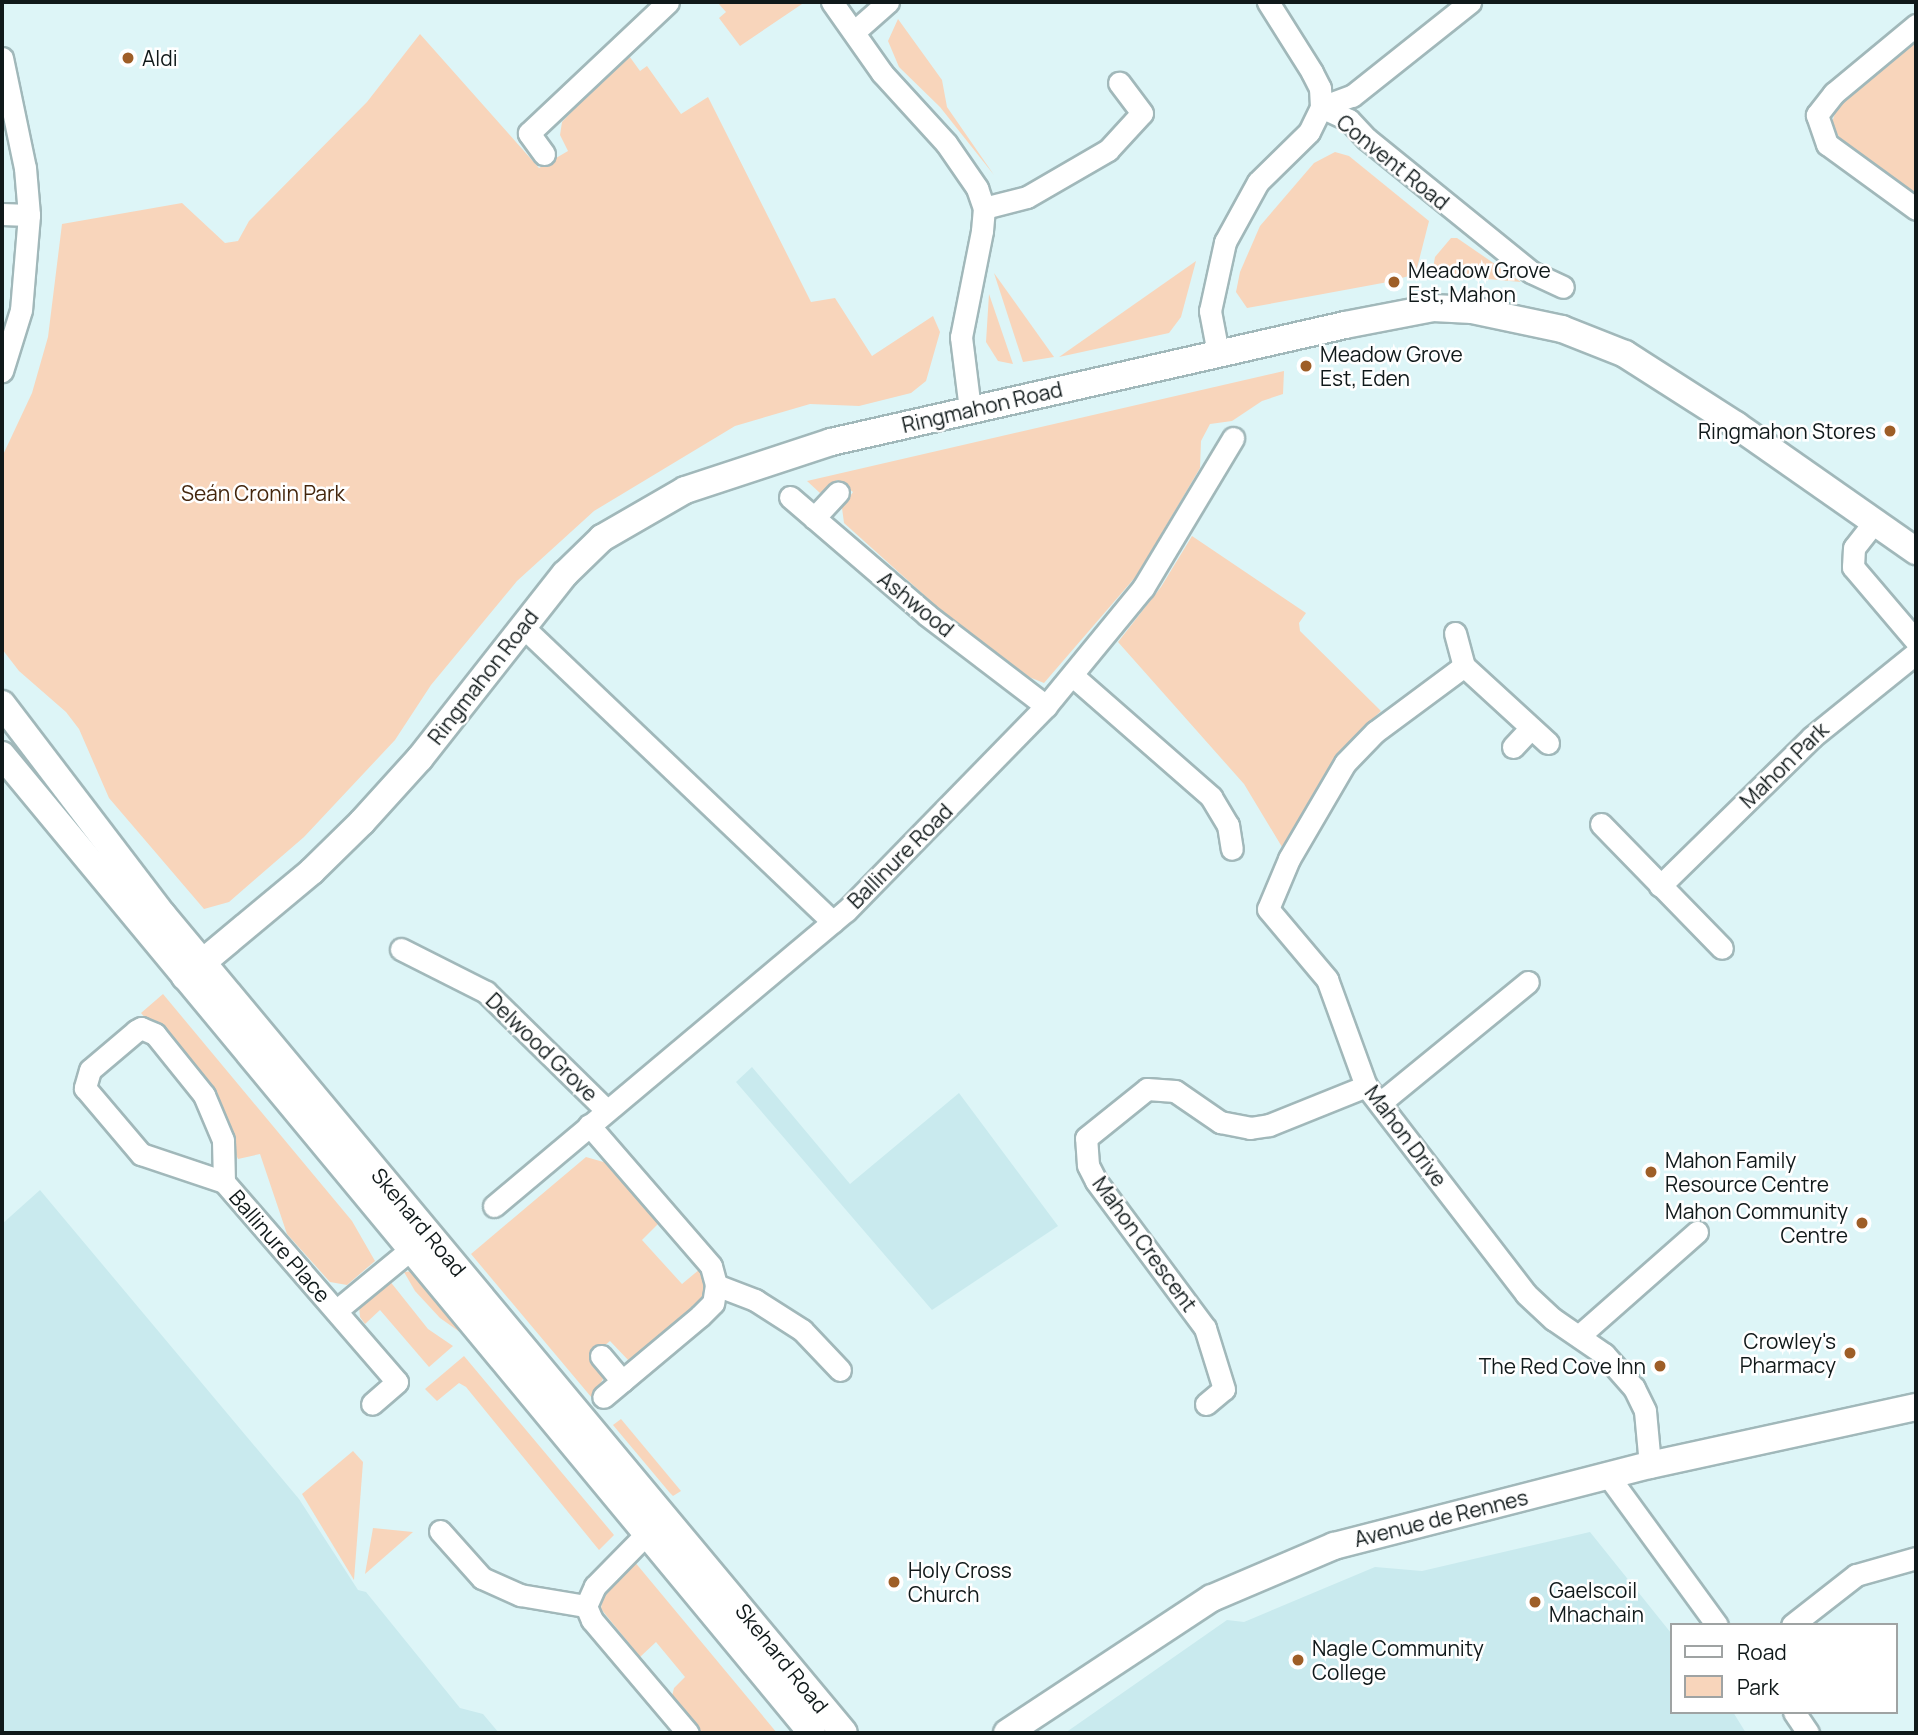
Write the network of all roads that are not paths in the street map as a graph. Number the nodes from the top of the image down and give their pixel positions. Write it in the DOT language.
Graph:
graph roads {
  1 [pos="668,2"];
  2 [pos="832,2"];
  3 [pos="888,2"];
  4 [pos="1268,2"];
  5 [pos="1470,2"];
  6 [pos="1916,25"];
  7 [pos="855,31"];
  8 [pos="2,58"];
  9 [pos="1119,83"];
  10 [pos="1321,107"];
  11 [pos="544,154"];
  12 [pos="984,208"];
  13 [pos="1916,209"];
  14 [pos="2,214"];
  15 [pos="29,215"];
  16 [pos="1563,287"];
  17 [pos="1218,353"];
  18 [pos="2,371"];
  19 [pos="970,409"];
  20 [pos="1233,438"];
  21 [pos="838,492"];
  22 [pos="790,497"];
  23 [pos="814,518"];
  24 [pos="1875,521"];
  25 [pos="1916,551"];
  26 [pos="522,626"];
  27 [pos="1455,633"];
  28 [pos="1916,641"];
  29 [pos="1916,653"];
  30 [pos="1464,666"];
  31 [pos="1073,676"];
  32 [pos="2,704"];
  33 [pos="1046,706"];
  34 [pos="1531,729"];
  35 [pos="1548,743"];
  36 [pos="1513,747"];
  37 [pos="2,755"];
  38 [pos="1601,824"];
  39 [pos="1232,849"];
  40 [pos="1660,886"];
  41 [pos="833,922"];
  42 [pos="401,948"];
  43 [pos="1722,948"];
  44 [pos="193,970"];
  45 [pos="1528,982"];
  46 [pos="1366,1086"];
  47 [pos="1380,1103"];
  48 [pos="606,1110"];
  49 [pos="589,1125"];
  50 [pos="224,1182"];
  51 [pos="494,1206"];
  52 [pos="1697,1232"];
  53 [pos="420,1242"];
  54 [pos="716,1285"];
  55 [pos="337,1310"];
  56 [pos="1580,1335"];
  57 [pos="601,1356"];
  58 [pos="840,1370"];
  59 [pos="622,1381"];
  60 [pos="603,1397"];
  61 [pos="372,1404"];
  62 [pos="1206,1404"];
  63 [pos="1916,1407"];
  64 [pos="1650,1465"];
  65 [pos="1609,1477"];
  66 [pos="655,1525"];
  67 [pos="440,1531"];
  68 [pos="1916,1558"];
  69 [pos="586,1606"];
  70 [pos="1716,1623"];
  71 [pos="1795,1623"];
  72 [pos="1795,1714"];
  73 [pos="688,1733"];
  74 [pos="812,1733"];
  75 [pos="844,1733"];
  76 [pos="1007,1733"];
  77 [pos="1808,1733"];
  1 -- 11 [label="street"];
  2 -- 7 [label="street"];
  3 -- 7 [label="street"];
  4 -- 10 [label="street, Convent Road"];
  5 -- 10 [label="street"];
  6 -- 13 [label="street"];
  7 -- 12 [label="street"];
  8 -- 15 [label="street"];
  9 -- 12 [label="street"];
  10 -- 16 [label="street, Convent Road"];
  10 -- 17 [label="street"];
  12 -- 19 [label="street"];
  14 -- 15 [label="street"];
  15 -- 18 [label="street"];
  17 -- 19 [label="street, Ringmahon Road"];
  17 -- 24 [label="street, Ringmahon Road"];
  19 -- 26 [label="street, Ringmahon Road"];
  20 -- 31 [label="street, Ballinure Road"];
  21 -- 23 [label="street"];
  22 -- 23 [label="street, Ashwood"];
  23 -- 33 [label="street, Ashwood"];
  24 -- 25 [label="street, Ringmahon Road"];
  24 -- 28 [label="street"];
  26 -- 41 [label="street"];
  26 -- 44 [label="street, Ringmahon Road"];
  27 -- 30 [label="street"];
  29 -- 40 [label="street, Mahon Park"];
  30 -- 34 [label="street"];
  30 -- 46 [label="street, Mahon Drive"];
  31 -- 33 [label="street, Ballinure Road"];
  31 -- 39 [label="street"];
  32 -- 44 [label="street, Skehard Road"];
  33 -- 41 [label="street, Ballinure Road"];
  34 -- 35 [label="street"];
  34 -- 36 [label="street"];
  37 -- 44 [label="street, Skehard Road"];
  38 -- 40 [label="street"];
  40 -- 43 [label="street"];
  41 -- 48 [label="street, Ballinure Road"];
  42 -- 48 [label="street, Delwood Grove"];
  44 -- 53 [label="street, Skehard Road"];
  45 -- 47 [label="street"];
  46 -- 47 [label="street, Mahon Drive"];
  46 -- 62 [label="street, Mahon Crescent"];
  47 -- 56 [label="street, Mahon Drive"];
  48 -- 49 [label="street, Ballinure Road"];
  49 -- 51 [label="street, Ballinure Road"];
  49 -- 54 [label="street"];
  50 -- 50 [label="street, Ballinure Place"];
  50 -- 55 [label="street, Ballinure Place"];
  52 -- 56 [label="street"];
  53 -- 55 [label="street, Ballinure Place"];
  53 -- 66 [label="street, Skehard Road"];
  54 -- 58 [label="street"];
  54 -- 59 [label="street"];
  55 -- 61 [label="street, Ballinure Place"];
  56 -- 64 [label="street, Mahon Drive"];
  57 -- 59 [label="street"];
  59 -- 60 [label="street"];
  63 -- 64 [label="street, Avenue de Rennes"];
  64 -- 65 [label="street, Avenue de Rennes"];
  65 -- 70 [label="street"];
  65 -- 76 [label="street, Avenue de Rennes"];
  66 -- 69 [label="street"];
  66 -- 74 [label="street, Skehard Road"];
  66 -- 75 [label="street, Skehard Road"];
  67 -- 69 [label="street"];
  68 -- 71 [label="street"];
  69 -- 73 [label="street"];
  72 -- 77 [label="street"];
}
